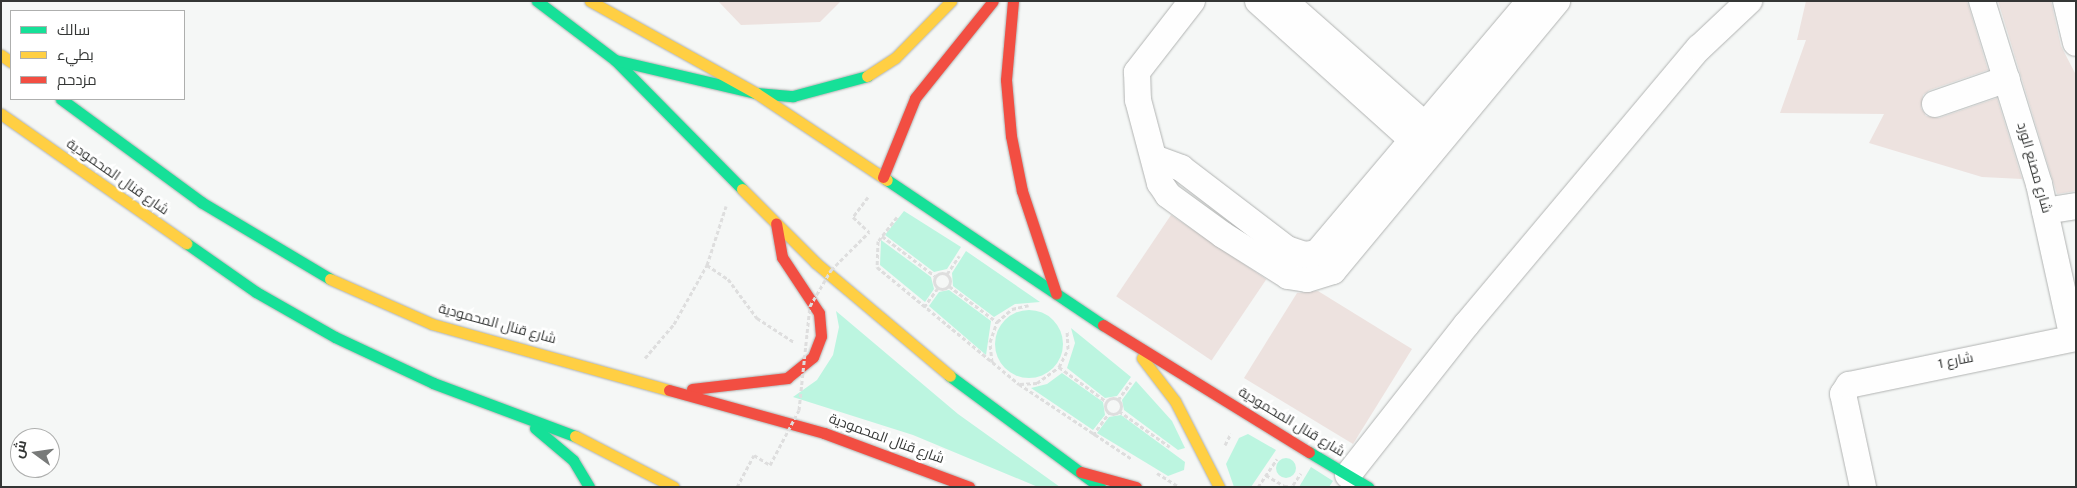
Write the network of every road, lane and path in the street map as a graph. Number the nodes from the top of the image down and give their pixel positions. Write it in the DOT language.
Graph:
graph roads {
  1 [pos="537,1"];
  2 [pos="590,1"];
  3 [pos="951,1"];
  4 [pos="993,1"];
  5 [pos="1013,1"];
  6 [pos="1192,1"];
  7 [pos="1258,1"];
  8 [pos="1285,1"];
  9 [pos="1749,1"];
  10 [pos="1982,1"];
  11 [pos="2066,1"];
  12 [pos="1537,5"];
  13 [pos="2076,43"];
  14 [pos="615,60"];
  15 [pos="2007,79"];
  16 [pos="756,93"];
  17 [pos="62,100"];
  18 [pos="1935,104"];
  19 [pos="1,114"];
  20 [pos="1427,140"];
  21 [pos="883,176"];
  22 [pos="733,179"];
  23 [pos="2076,206"];
  24 [pos="903,208"];
  25 [pos="2045,211"];
  26 [pos="853,217"];
  27 [pos="776,224"];
  28 [pos="882,236"];
  29 [pos="964,248"];
  30 [pos="707,265"];
  31 [pos="947,274"];
  32 [pos="2068,274"];
  33 [pos="935,276"];
  34 [pos="949,286"];
  35 [pos="938,288"];
  36 [pos="1056,293"];
  37 [pos="1037,306"];
  38 [pos="924,307"];
  39 [pos="997,322"];
  40 [pos="1066,322"];
  41 [pos="778,332"];
  42 [pos="1119,336"];
  43 [pos="2074,338"];
  44 [pos="992,362"];
  45 [pos="1059,367"];
  46 [pos="630,375"];
  47 [pos="1135,376"];
  48 [pos="1019,384"];
  49 [pos="676,390"];
  50 [pos="1118,400"];
  51 [pos="1107,402"];
  52 [pos="1119,411"];
  53 [pos="514,412"];
  54 [pos="1109,412"];
  55 [pos="1093,434"];
  56 [pos="1172,449"];
  57 [pos="1283,450"];
  58 [pos="1137,462"];
  59 [pos="1080,472"];
  60 [pos="1154,472"];
  61 [pos="1266,475"];
  62 [pos="1358,481"];
  63 [pos="589,487"];
  64 [pos="674,487"];
  65 [pos="737,487"];
  66 [pos="969,487"];
  67 [pos="1100,487"];
  68 [pos="1136,487"];
  69 [pos="1179,487"];
  70 [pos="1219,487"];
  71 [pos="1258,487"];
  72 [pos="1284,487"];
  73 [pos="1294,487"];
  74 [pos="1863,487"];
  1 -- 14 [label="main road"];
  2 -- 16 [label="main road, شارع قنال المحمودية"];
  3 -- 16 [label="main road"];
  4 -- 21 [label="main road"];
  5 -- 36 [label="main road"];
  6 -- 20 [label="street"];
  7 -- 20 [label="street"];
  8 -- 20 [label="street"];
  9 -- 62 [label="street"];
  10 -- 15 [label="street, شارع مصنع الورد"];
  11 -- 13 [label="street"];
  12 -- 20 [label="street"];
  14 -- 16 [label="main road"];
  14 -- 22 [label="main road"];
  15 -- 18 [label="street"];
  15 -- 25 [label="street, شارع مصنع الورد"];
  16 -- 21 [label="main road, شارع قنال المحمودية"];
  17 -- 46 [label="main road, شارع قنال المحمودية"];
  19 -- 53 [label="main road, شارع قنال المحمودية"];
  21 -- 36 [label="main road, شارع قنال المحمودية"];
  22 -- 27 [label="main road"];
  22 -- 30 [label="path"];
  23 -- 25 [label="street"];
  24 -- 28 [label="path"];
  25 -- 32 [label="street, شارع مصنع الورد"];
  26 -- 65 [label="path, bridge"];
  27 -- 49 [label="main road"];
  27 -- 59 [label="main road"];
  28 -- 33 [label="path"];
  28 -- 38 [label="path"];
  29 -- 31 [label="path"];
  30 -- 41 [label="path"];
  30 -- 46 [label="path"];
  31 -- 33 [label="path"];
  31 -- 34 [label="path"];
  32 -- 43 [label="street, شارع مصنع الورد"];
  33 -- 35 [label="path"];
  34 -- 35 [label="path"];
  34 -- 39 [label="path"];
  35 -- 38 [label="path"];
  36 -- 42 [label="main road, شارع قنال المحمودية"];
  37 -- 39 [label="path"];
  38 -- 44 [label="path"];
  39 -- 44 [label="path"];
  40 -- 45 [label="path"];
  42 -- 62 [label="main road, شارع قنال المحمودية"];
  42 -- 70 [label="main road"];
  43 -- 74 [label="street, شارع 1"];
  44 -- 48 [label="path"];
  45 -- 48 [label="path"];
  45 -- 51 [label="path"];
  46 -- 49 [label="main road, شارع قنال المحمودية"];
  47 -- 50 [label="path"];
  48 -- 55 [label="path"];
  49 -- 66 [label="main road, شارع قنال المحمودية"];
  50 -- 51 [label="path"];
  50 -- 52 [label="path"];
  51 -- 54 [label="path"];
  52 -- 54 [label="path"];
  52 -- 56 [label="path"];
  53 -- 63 [label="main road"];
  53 -- 64 [label="main road, شارع قنال المحمودية"];
  54 -- 55 [label="path"];
  55 -- 58 [label="path"];
  57 -- 61 [label="path"];
  59 -- 67 [label="main road"];
  59 -- 68 [label="main road"];
  60 -- 69 [label="path"];
  61 -- 71 [label="path"];
  61 -- 72 [label="path"];
  72 -- 73 [label="path"];
}
